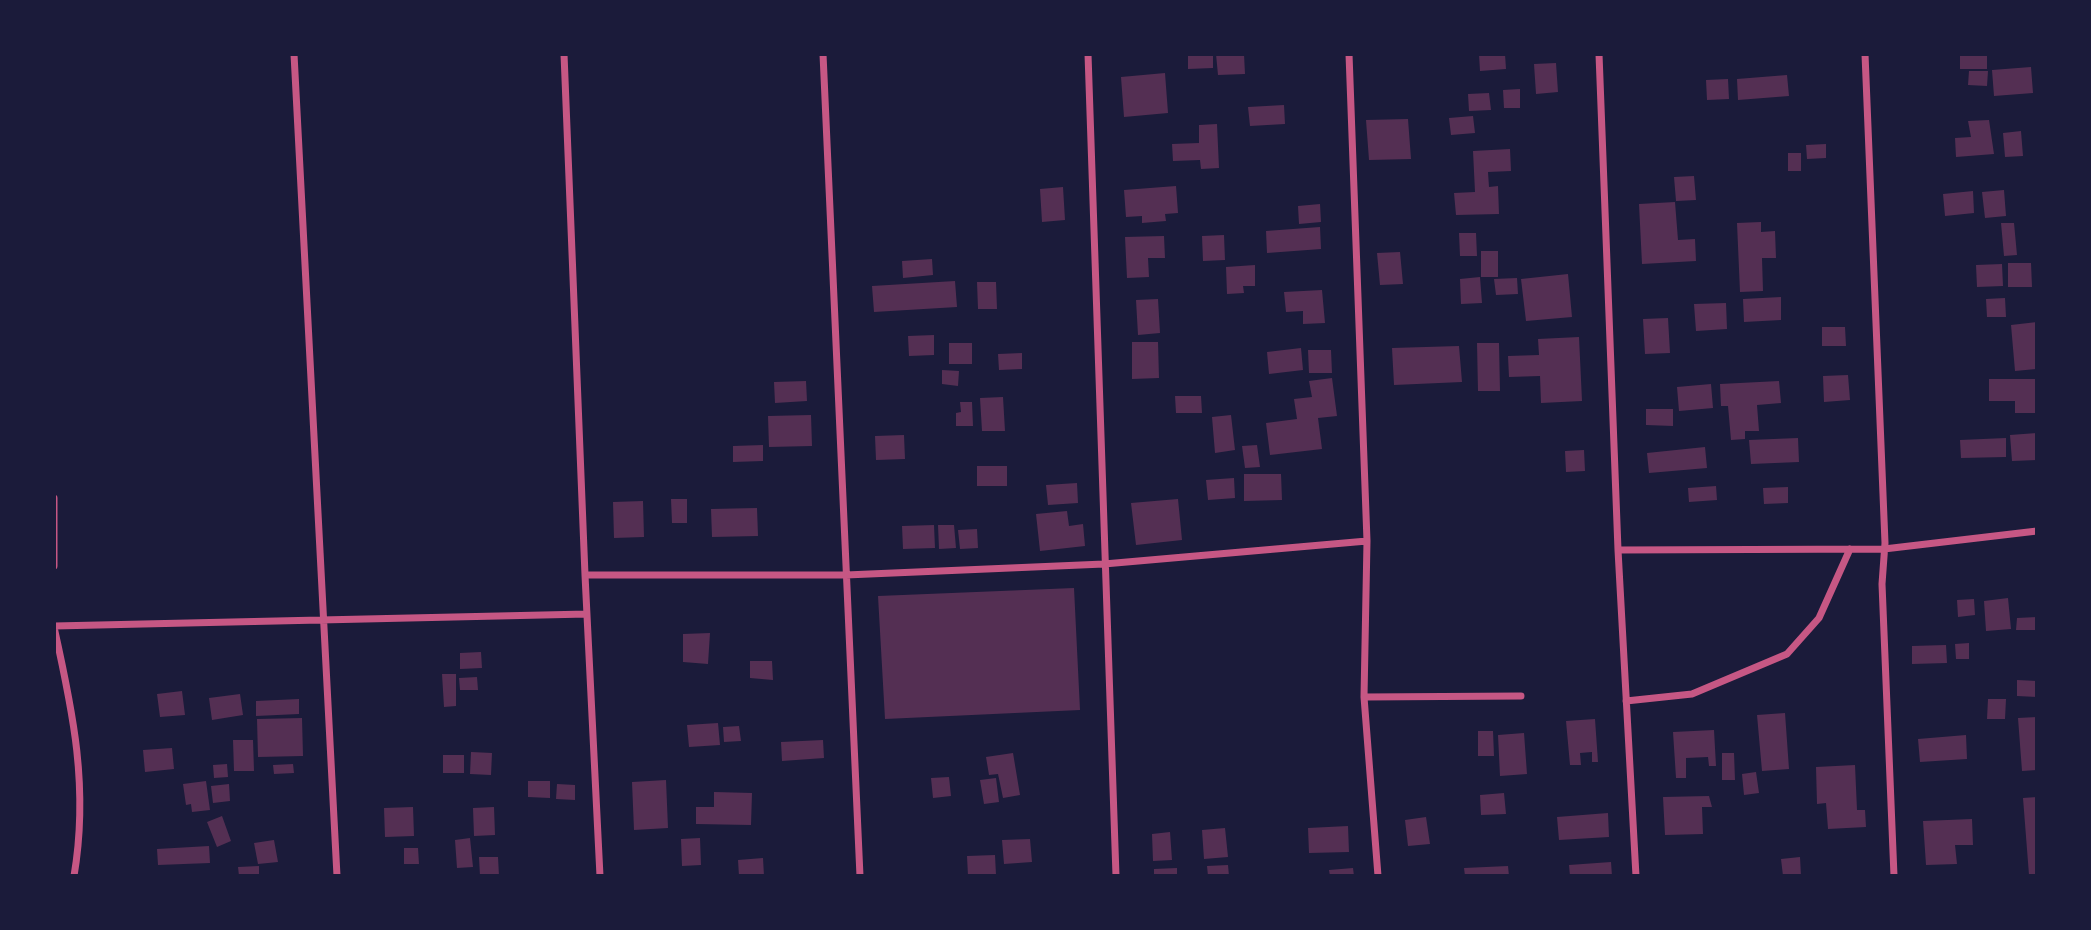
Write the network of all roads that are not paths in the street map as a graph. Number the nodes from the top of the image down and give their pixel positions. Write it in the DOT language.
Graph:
graph roads {
  1 [pos="294,54"];
  2 [pos="564,54"];
  3 [pos="823,54"];
  4 [pos="1088,54"];
  5 [pos="1349,54"];
  6 [pos="1599,54"];
  7 [pos="1865,54"];
  8 [pos="54,498"];
  9 [pos="2037,531"];
  10 [pos="1367,541"];
  11 [pos="1850,549"];
  12 [pos="1884,549"];
  13 [pos="1618,550"];
  14 [pos="1104,564"];
  15 [pos="54,566"];
  16 [pos="585,575"];
  17 [pos="846,575"];
  18 [pos="587,614"];
  19 [pos="324,619"];
  20 [pos="54,626"];
  21 [pos="1521,696"];
  22 [pos="1364,697"];
  23 [pos="1626,701"];
  24 [pos="74,876"];
  25 [pos="337,876"];
  26 [pos="600,876"];
  27 [pos="859,876"];
  28 [pos="1116,876"];
  29 [pos="1378,876"];
  30 [pos="1636,876"];
  31 [pos="1894,876"];
  1 -- 19 [label="street"];
  2 -- 16 [label="street"];
  3 -- 17 [label="street"];
  4 -- 14 [label="street"];
  5 -- 10 [label="street"];
  6 -- 13 [label="street"];
  7 -- 12 [label="street"];
  8 -- 15 [label="street"];
  9 -- 12 [label="street"];
  10 -- 14 [label="street"];
  10 -- 22 [label="street"];
  11 -- 12 [label="street"];
  11 -- 13 [label="street"];
  11 -- 23 [label="street"];
  12 -- 31 [label="street"];
  13 -- 23 [label="street"];
  14 -- 17 [label="street"];
  14 -- 28 [label="street"];
  16 -- 17 [label="street"];
  16 -- 18 [label="street"];
  17 -- 27 [label="street"];
  18 -- 19 [label="street"];
  18 -- 26 [label="street"];
  19 -- 20 [label="street"];
  19 -- 25 [label="street"];
  20 -- 24 [label="street"];
  21 -- 22 [label="street"];
  22 -- 29 [label="street"];
  23 -- 30 [label="street"];
}
